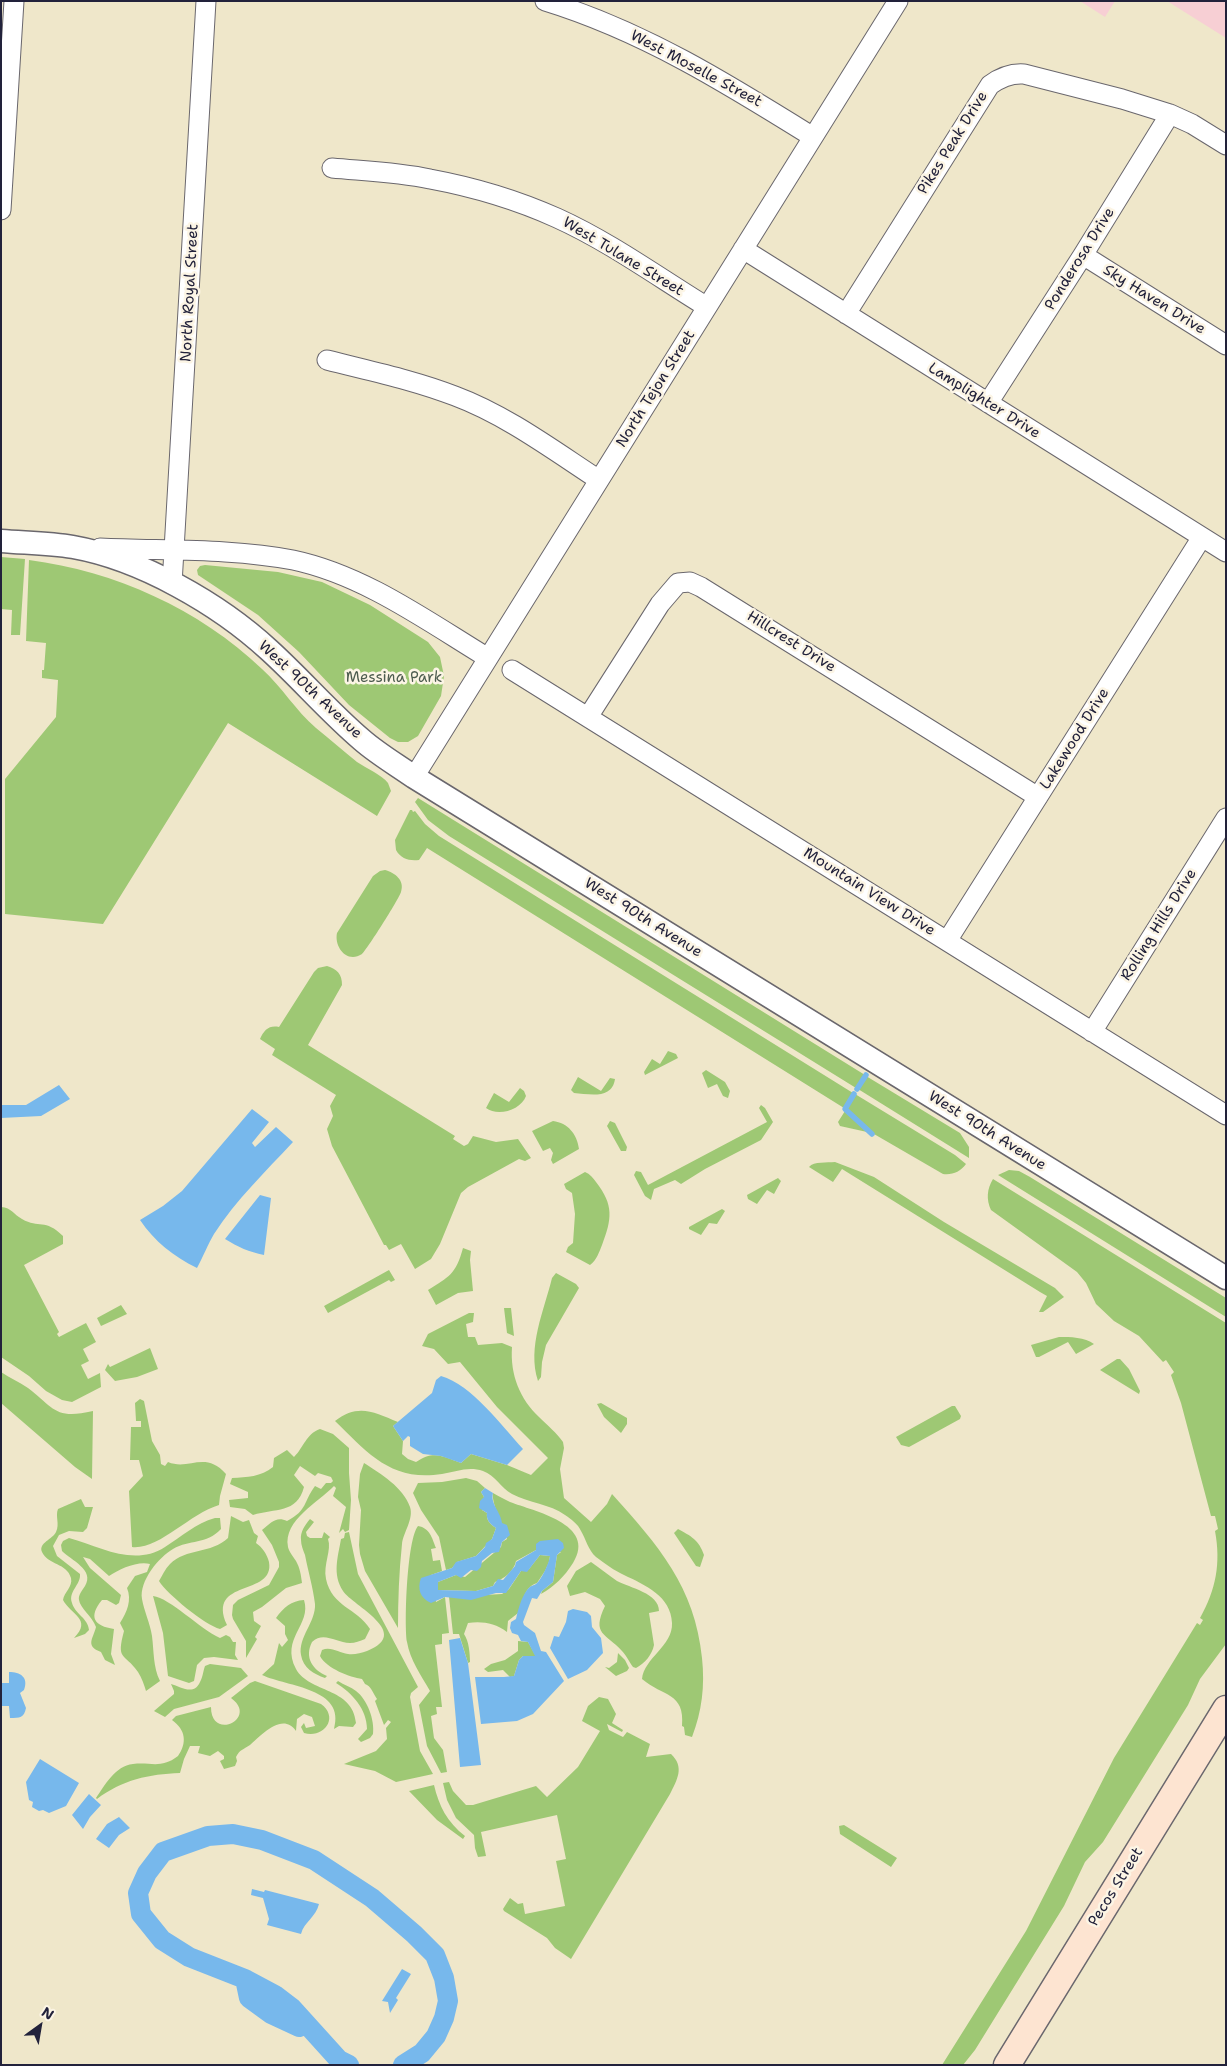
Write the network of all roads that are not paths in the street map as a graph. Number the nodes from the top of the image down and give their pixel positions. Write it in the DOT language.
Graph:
graph roads {
  1 [pos="14,1"];
  2 [pos="206,1"];
  3 [pos="545,1"];
  4 [pos="898,1"];
  5 [pos="1170,114"];
  6 [pos="813,137"];
  7 [pos="1226,145"];
  8 [pos="332,168"];
  9 [pos="1,210"];
  10 [pos="743,249"];
  11 [pos="1083,255"];
  12 [pos="707,307"];
  13 [pos="846,314"];
  14 [pos="1226,345"];
  15 [pos="327,360"];
  16 [pos="988,403"];
  17 [pos="599,480"];
  18 [pos="1202,537"];
  19 [pos="1,541"];
  20 [pos="74,547"];
  21 [pos="175,551"];
  22 [pos="1226,552"];
  23 [pos="172,584"];
  24 [pos="488,658"];
  25 [pos="512,670"];
  26 [pos="588,718"];
  27 [pos="414,777"];
  28 [pos="1038,797"];
  29 [pos="1226,818"];
  30 [pos="947,941"];
  31 [pos="1092,1032"];
  32 [pos="1226,1114"];
  33 [pos="1226,1278"];
  34 [pos="1226,1709"];
  35 [pos="1007,2065"];
  1 -- 9 [label="street"];
  2 -- 21 [label="street, North Royal Street"];
  3 -- 6 [label="street, West Moselle Street"];
  4 -- 6 [label="street, North Tejon Street"];
  5 -- 7 [label="street, Pikes Peak Drive"];
  5 -- 11 [label="street, Ponderosa Drive"];
  5 -- 13 [label="street, Pikes Peak Drive"];
  6 -- 10 [label="street, North Tejon Street"];
  8 -- 12 [label="street, West Tulane Street"];
  10 -- 12 [label="street, North Tejon Street"];
  10 -- 13 [label="street, Lamplighter Drive"];
  11 -- 14 [label="street, Sky Haven Drive"];
  11 -- 16 [label="street, Ponderosa Drive"];
  12 -- 17 [label="street, North Tejon Street"];
  13 -- 16 [label="street, Lamplighter Drive"];
  15 -- 17 [label="street"];
  16 -- 18 [label="street, Lamplighter Drive"];
  17 -- 24 [label="street, North Tejon Street"];
  18 -- 22 [label="street, Lamplighter Drive"];
  18 -- 28 [label="street, Lakewood Drive"];
  19 -- 20 [label="street, West 90th Avenue"];
  20 -- 21 [label="street, West 90th Avenue"];
  20 -- 23 [label="street, West 90th Avenue"];
  21 -- 23 [label="street, North Royal Street"];
  21 -- 24 [label="street, West 90th Avenue"];
  23 -- 27 [label="street, West 90th Avenue"];
  24 -- 27 [label="street, North Tejon Street"];
  25 -- 26 [label="street, Mountain View Drive"];
  26 -- 28 [label="street, Hillcrest Drive"];
  26 -- 30 [label="street, Mountain View Drive"];
  27 -- 33 [label="street, West 90th Avenue"];
  28 -- 30 [label="street, Lakewood Drive"];
  29 -- 31 [label="street, Rolling Hills Drive"];
  30 -- 31 [label="street, Mountain View Drive"];
  31 -- 32 [label="street, Mountain View Drive"];
  34 -- 35 [label="main road, Pecos Street"];
}
